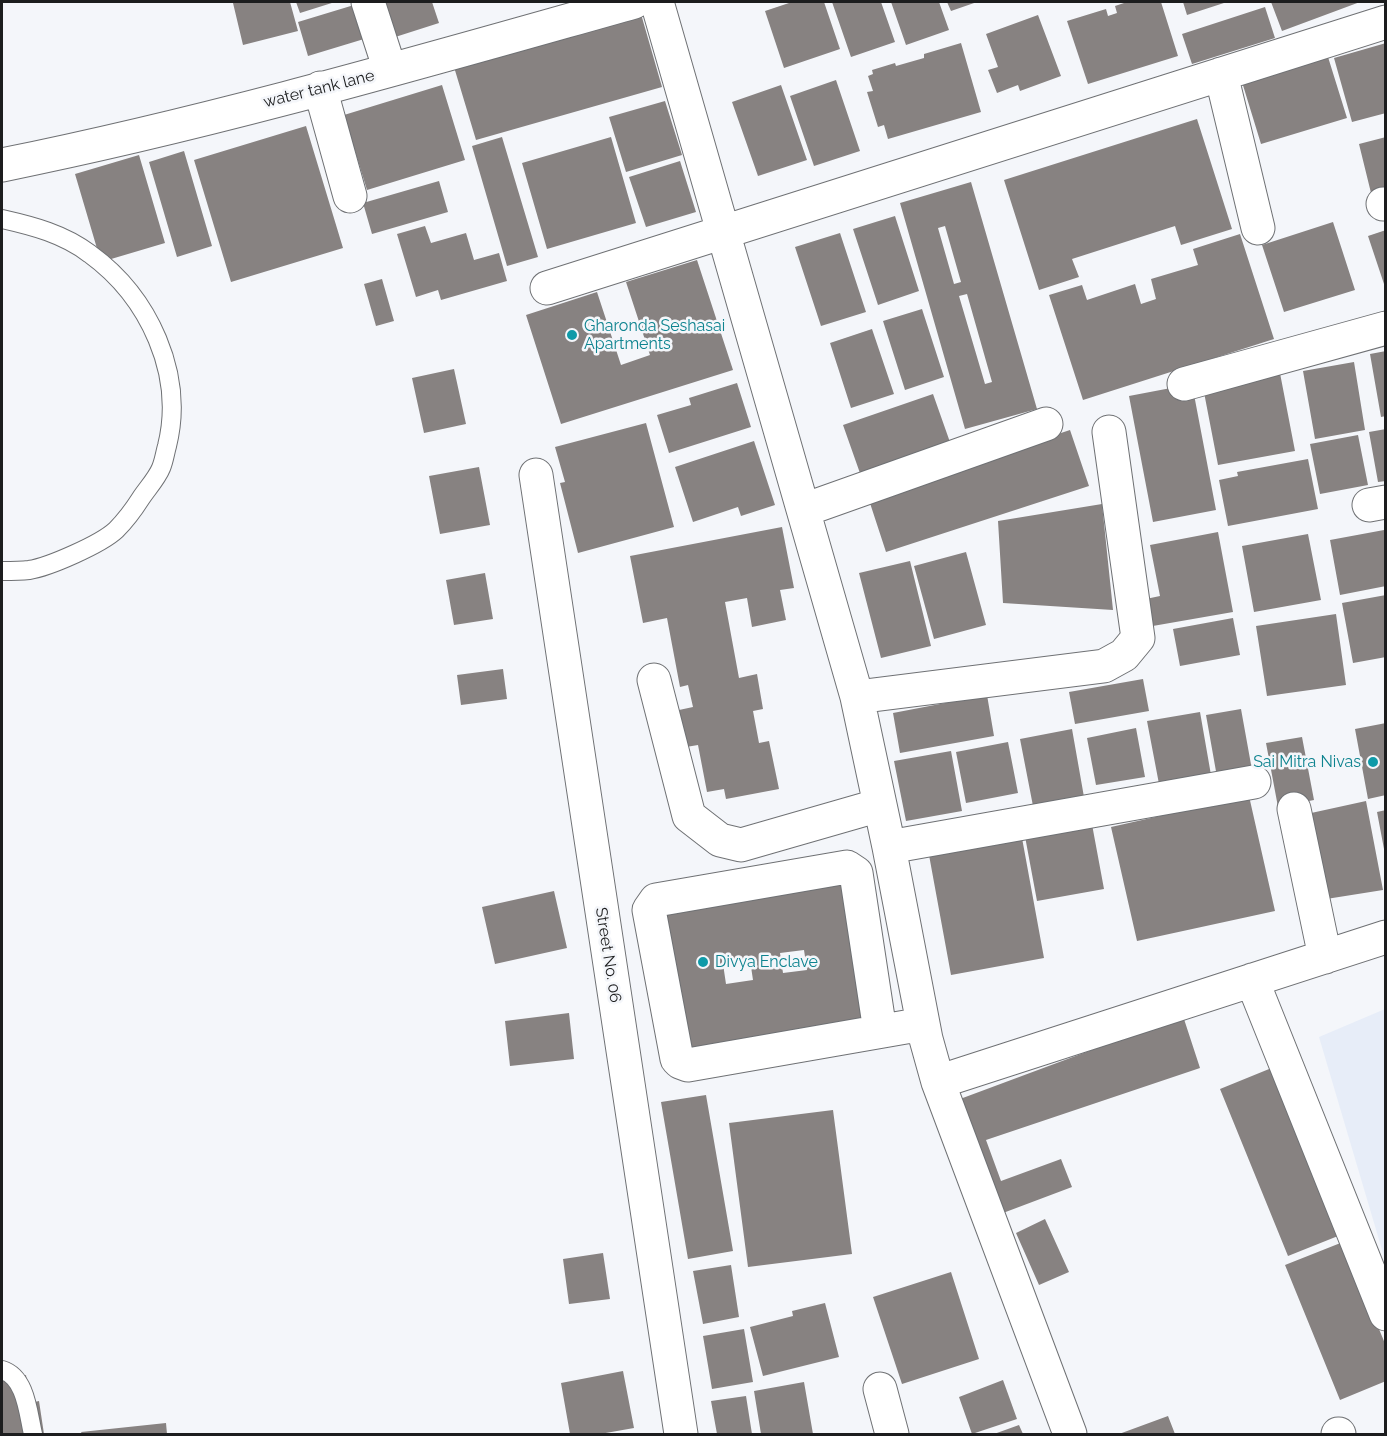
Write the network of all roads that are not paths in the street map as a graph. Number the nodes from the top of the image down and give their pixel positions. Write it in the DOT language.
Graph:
graph roads {
  1 [pos="368,2"];
  2 [pos="634,2"];
  3 [pos="657,2"];
  4 [pos="1386,22"];
  5 [pos="390,70"];
  6 [pos="1221,74"];
  7 [pos="320,88"];
  8 [pos="2,165"];
  9 [pos="350,196"];
  10 [pos="2,219"];
  11 [pos="1258,228"];
  12 [pos="725,233"];
  13 [pos="548,288"];
  14 [pos="1386,328"];
  15 [pos="1184,384"];
  16 [pos="1046,424"];
  17 [pos="1108,432"];
  18 [pos="536,475"];
  19 [pos="804,510"];
  20 [pos="2,571"];
  21 [pos="654,680"];
  22 [pos="857,697"];
  23 [pos="1254,782"];
  24 [pos="880,805"];
  25 [pos="1294,809"];
  26 [pos="889,847"];
  27 [pos="1386,937"];
  28 [pos="1325,957"];
  29 [pos="1252,980"];
  30 [pos="923,1024"];
  31 [pos="880,1031"];
  32 [pos="938,1082"];
  33 [pos="1386,1314"];
  34 [pos="2,1370"];
  35 [pos="880,1389"];
  36 [pos="33,1434"];
  37 [pos="681,1434"];
  38 [pos="892,1434"];
  39 [pos="1070,1434"];
  1 -- 5 [label="street"];
  2 -- 5 [label="street, water tank lane"];
  3 -- 12 [label="street"];
  4 -- 6 [label="street"];
  5 -- 7 [label="street, water tank lane"];
  6 -- 11 [label="street"];
  6 -- 12 [label="street"];
  7 -- 8 [label="street, water tank lane"];
  7 -- 9 [label="street"];
  10 -- 20 [label="lane"];
  12 -- 13 [label="street"];
  12 -- 19 [label="street"];
  14 -- 15 [label="street"];
  16 -- 19 [label="street"];
  17 -- 22 [label="street"];
  18 -- 37 [label="street, Street No. 06"];
  19 -- 22 [label="street"];
  21 -- 24 [label="street"];
  22 -- 24 [label="street"];
  23 -- 26 [label="street"];
  24 -- 26 [label="street"];
  25 -- 28 [label="street"];
  26 -- 30 [label="street"];
  27 -- 28 [label="street"];
  28 -- 29 [label="street"];
  29 -- 32 [label="street"];
  29 -- 33 [label="street"];
  30 -- 31 [label="street"];
  30 -- 32 [label="street"];
  31 -- 31 [label="street"];
  32 -- 39 [label="street"];
  34 -- 36 [label="lane"];
  35 -- 38 [label="street"];
}
